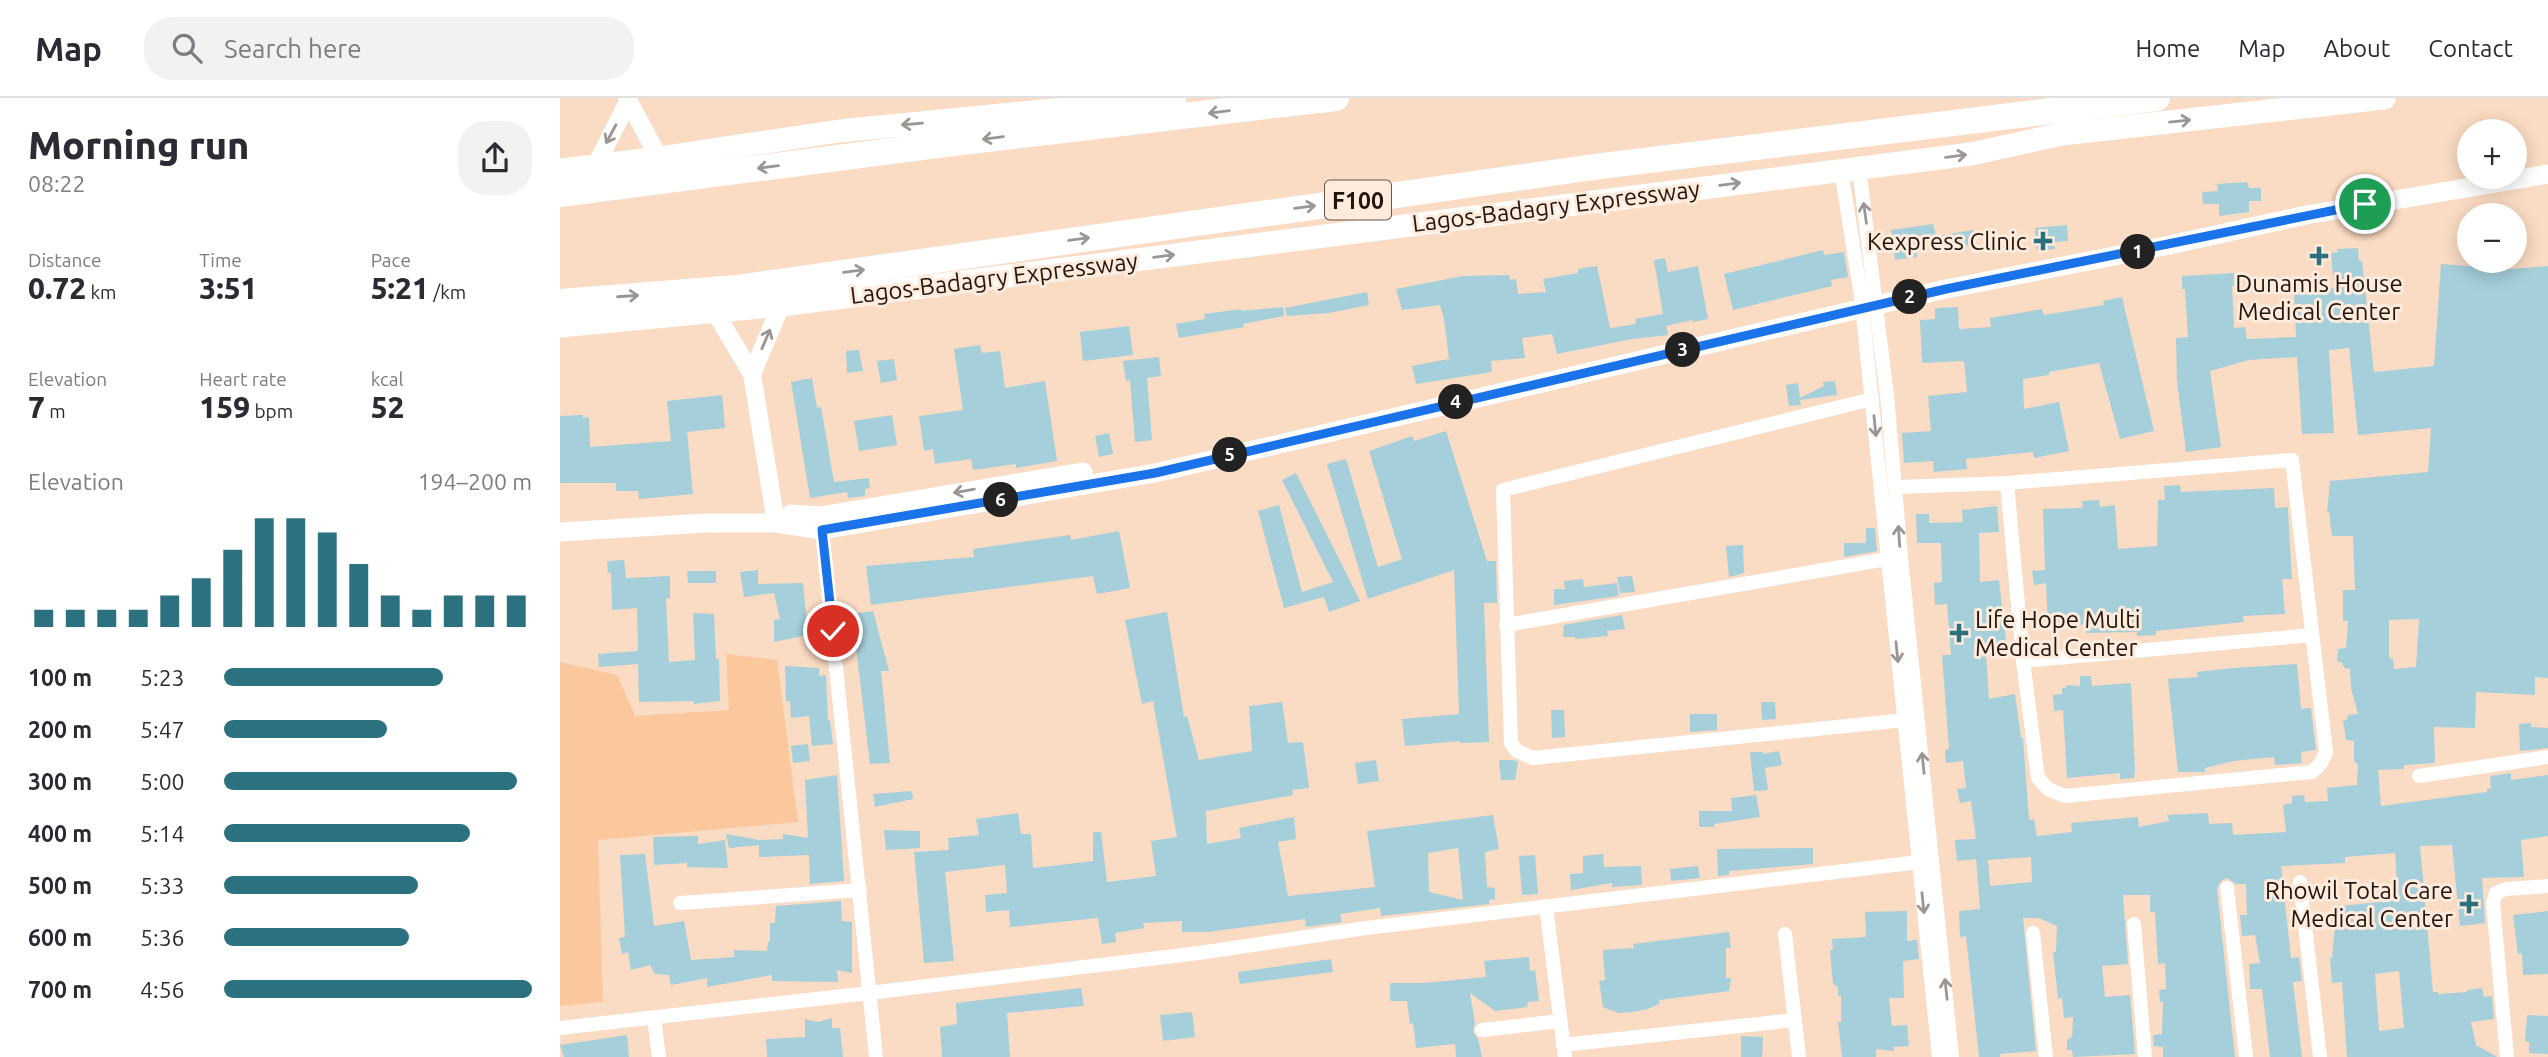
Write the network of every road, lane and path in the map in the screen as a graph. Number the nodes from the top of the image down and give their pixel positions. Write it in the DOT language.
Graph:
graph roads {
  1 [pos="1175,98"];
  2 [pos="1336,98"];
  3 [pos="2157,98"];
  4 [pos="2384,98"];
  5 [pos="627,100"];
  6 [pos="659,159"];
  7 [pos="2548,162"];
  8 [pos="596,165"];
  9 [pos="2527,165"];
  10 [pos="1850,169"];
  11 [pos="560,170"];
  12 [pos="2548,174"];
  13 [pos="2457,177"];
  14 [pos="560,194"];
  15 [pos="1869,301"];
  16 [pos="560,302"];
  17 [pos="780,305"];
  18 [pos="715,312"];
  19 [pos="560,326"];
  20 [pos="752,374"];
  21 [pos="1872,398"];
  22 [pos="2007,483"];
  23 [pos="1896,487"];
  24 [pos="776,518"];
  25 [pos="560,520"];
  26 [pos="821,523"];
  27 [pos="560,531"];
  28 [pos="1887,559"];
  29 [pos="1506,625"];
  30 [pos="2312,635"];
  31 [pos="2023,661"];
  32 [pos="1905,720"];
  33 [pos="2548,757"];
  34 [pos="2419,776"];
  35 [pos="1919,862"];
  36 [pos="2300,881"];
  37 [pos="2548,887"];
  38 [pos="2227,888"];
  39 [pos="860,890"];
  40 [pos="680,903"];
  41 [pos="1546,906"];
  42 [pos="2134,925"];
  43 [pos="2033,933"];
  44 [pos="1785,934"];
  45 [pos="869,993"];
  46 [pos="654,1018"];
  47 [pos="1795,1020"];
  48 [pos="1560,1021"];
  49 [pos="560,1028"];
  50 [pos="1482,1031"];
  51 [pos="1564,1051"];
  52 [pos="659,1057"];
  53 [pos="876,1057"];
  54 [pos="1800,1057"];
  55 [pos="1939,1057"];
  56 [pos="1952,1057"];
  57 [pos="2046,1057"];
  58 [pos="2145,1057"];
  59 [pos="2246,1057"];
  60 [pos="2320,1057"];
  61 [pos="2507,1057"];
  1 -- 6 [label="main road, one-way"];
  2 -- 14 [label="highway, one-way"];
  16 -- 3 [label="highway, Lagos-Badagry Expressway / F100, one-way"];
  10 -- 4 [label="main road, Lagos-Badagry Expressway, one-way"];
  5 -- 6 [label="street"];
  5 -- 8 [label="street, one-way"];
  6 -- 8 [label="main road"];
  7 -- 9 [label="main road"];
  8 -- 11 [label="main road"];
  10 -- 15 [label="street"];
  17 -- 10 [label="main road, Lagos-Badagry Expressway, one-way"];
  12 -- 15 [label="main road"];
  13 -- 15 [label="main road"];
  15 -- 21 [label="street"];
  15 -- 23 [label="street"];
  15 -- 26 [label="main road"];
  17 -- 18 [label="main road, Lagos-Badagry Expressway"];
  20 -- 17 [label="street, one-way"];
  18 -- 19 [label="main road, Lagos-Badagry Expressway"];
  18 -- 20 [label="street"];
  20 -- 24 [label="street"];
  21 -- 28 [label="street, one-way"];
  21 -- 29 [label="street"];
  22 -- 23 [label="street"];
  22 -- 30 [label="street"];
  22 -- 31 [label="street"];
  56 -- 23 [label="street, one-way"];
  24 -- 25 [label="main road"];
  24 -- 26 [label="main road"];
  24 -- 27 [label="main road"];
  26 -- 39 [label="street"];
  28 -- 29 [label="street"];
  28 -- 32 [label="street, one-way"];
  29 -- 32 [label="street"];
  30 -- 31 [label="street"];
  30 -- 31 [label="street"];
  32 -- 35 [label="street"];
  33 -- 34 [label="street"];
  35 -- 41 [label="street"];
  35 -- 55 [label="street, one-way"];
  36 -- 60 [label="street"];
  37 -- 61 [label="street"];
  38 -- 59 [label="street"];
  39 -- 40 [label="street"];
  39 -- 45 [label="street"];
  41 -- 45 [label="street"];
  41 -- 48 [label="street"];
  42 -- 58 [label="street"];
  43 -- 57 [label="street"];
  44 -- 47 [label="street"];
  45 -- 46 [label="street"];
  45 -- 53 [label="street"];
  46 -- 49 [label="street"];
  46 -- 52 [label="street"];
  47 -- 51 [label="street"];
  47 -- 54 [label="street"];
  48 -- 50 [label="street"];
  48 -- 51 [label="street"];
}
